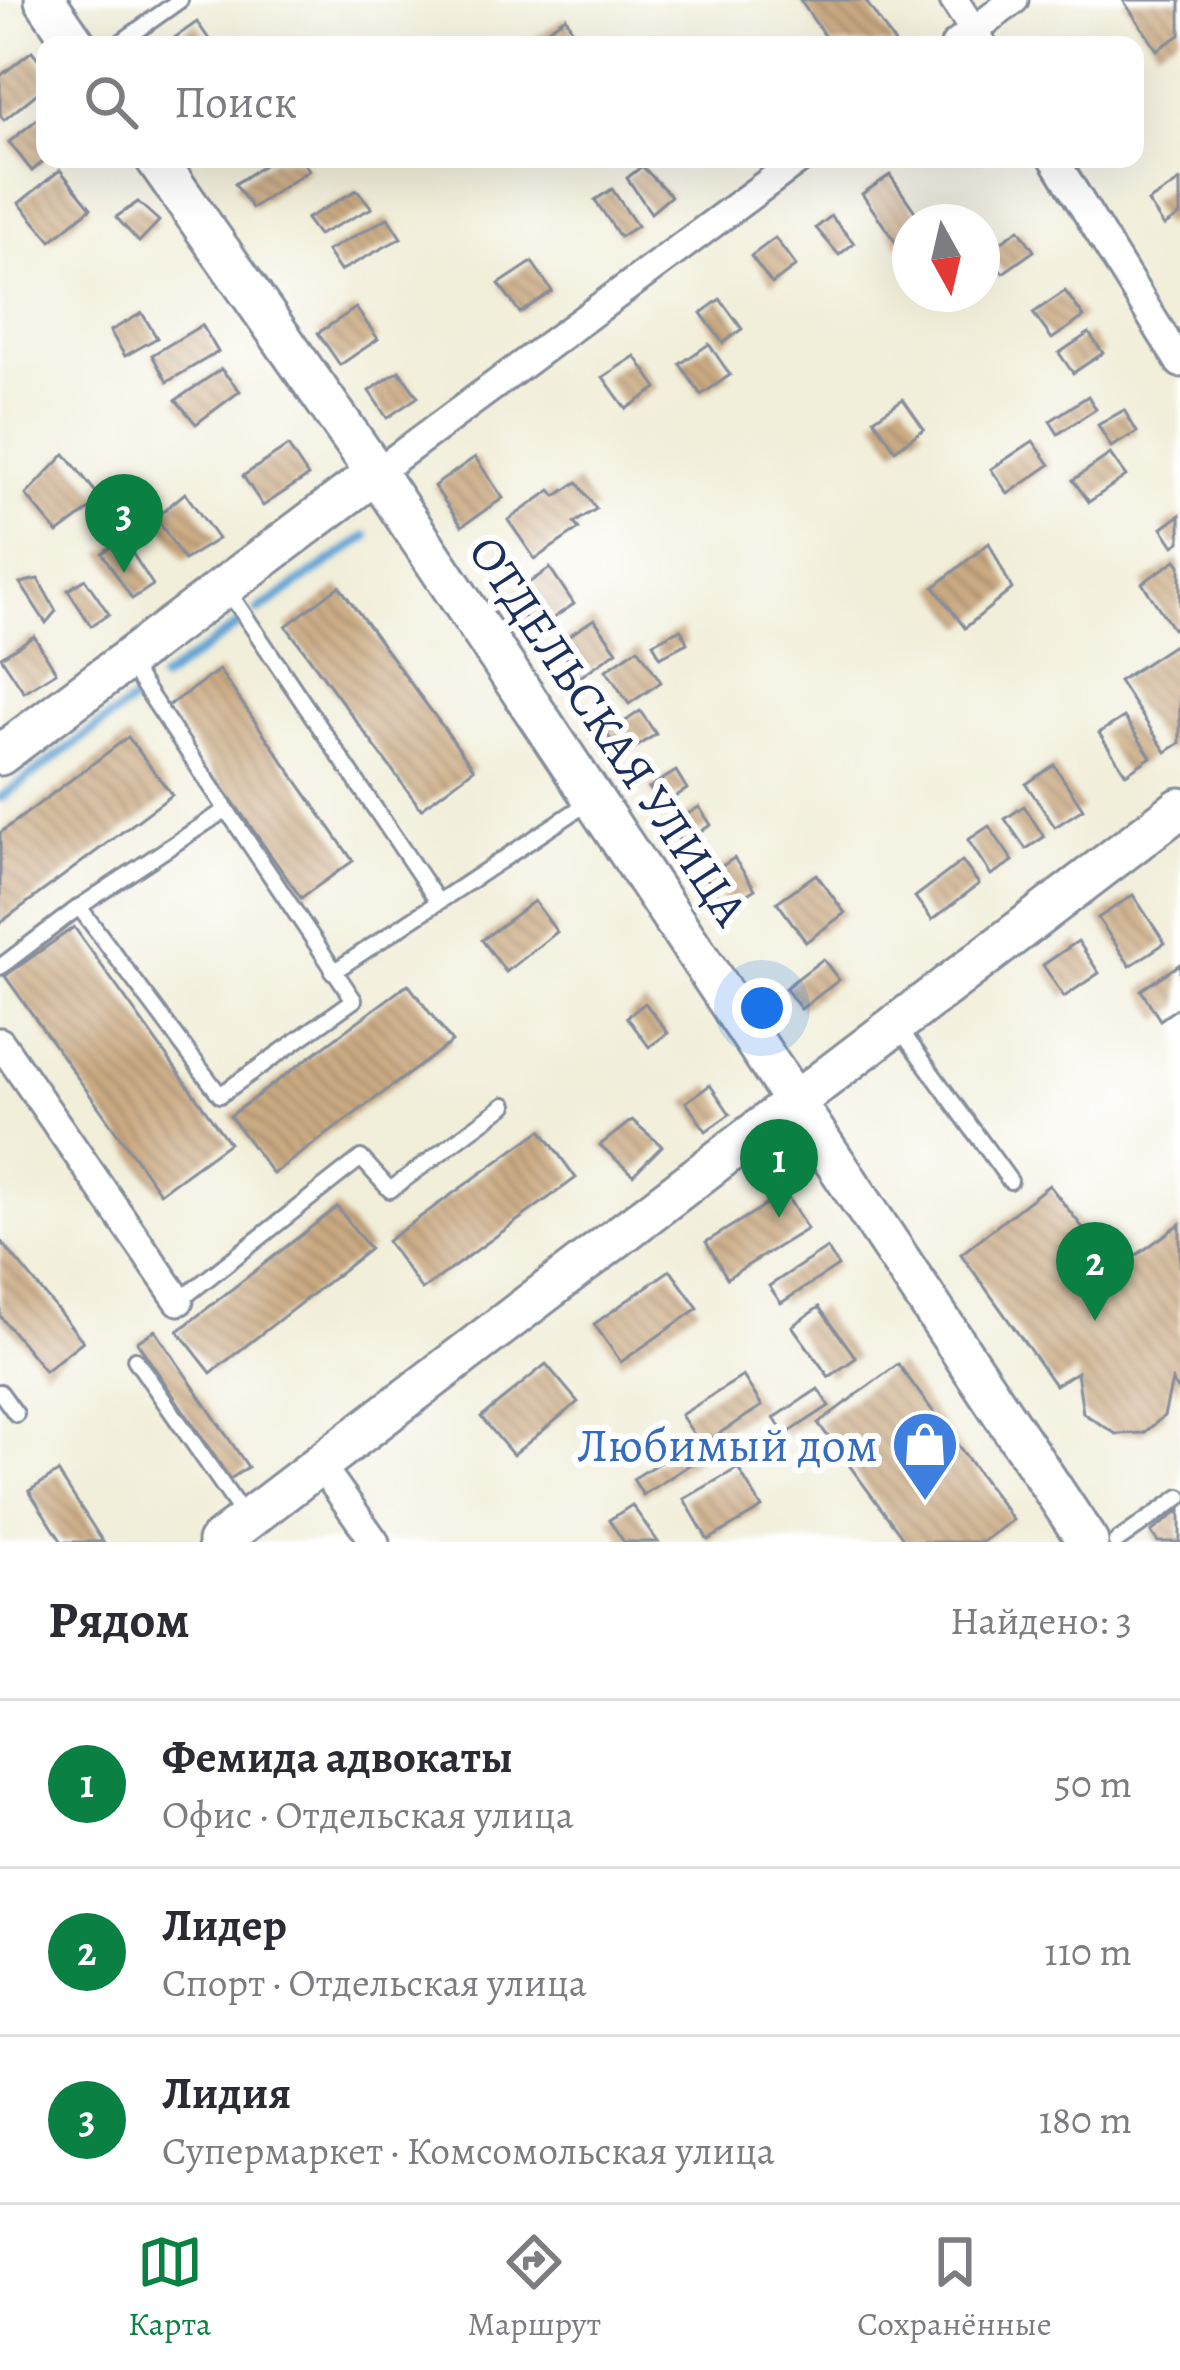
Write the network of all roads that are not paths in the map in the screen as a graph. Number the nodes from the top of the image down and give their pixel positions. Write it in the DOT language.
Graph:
graph roads {
  1 [pos="45,0"];
  2 [pos="180,0"];
  3 [pos="954,0"];
  4 [pos="1014,0"];
  5 [pos="70,36"];
  6 [pos="130,36"];
  7 [pos="969,36"];
  8 [pos="975,36"];
  9 [pos="162,168"];
  10 [pos="788,168"];
  11 [pos="1060,168"];
  12 [pos="1180,363"];
  13 [pos="376,473"];
  14 [pos="225,586"];
  15 [pos="126,660"];
  16 [pos="0,755"];
  17 [pos="593,799"];
  18 [pos="1180,808"];
  19 [pos="224,811"];
  20 [pos="438,902"];
  21 [pos="79,908"];
  22 [pos="0,968"];
  23 [pos="333,972"];
  24 [pos="896,1024"];
  25 [pos="0,1042"];
  26 [pos="795,1101"];
  27 [pos="506,1106"];
  28 [pos="1010,1181"];
  29 [pos="179,1301"];
  30 [pos="135,1359"];
  31 [pos="0,1392"];
  32 [pos="16,1414"];
  33 [pos="321,1466"];
  34 [pos="1180,1497"];
  35 [pos="232,1531"];
  36 [pos="374,1542"];
  37 [pos="1088,1542"];
  38 [pos="1116,1542"];
  1 -- 5 [label="street"];
  2 -- 6 [label="lane"];
  3 -- 7 [label="street"];
  4 -- 8 [label="street"];
  9 -- 13 [label="street, ОТДЕЛЬСКАЯ УЛИЦА"];
  10 -- 13 [label="street"];
  11 -- 12 [label="street"];
  13 -- 14 [label="street"];
  13 -- 17 [label="street, ОТДЕЛЬСКАЯ УЛИЦА"];
  14 -- 15 [label="street"];
  14 -- 20 [label="lane"];
  15 -- 16 [label="street"];
  15 -- 19 [label="lane"];
  17 -- 20 [label="lane"];
  17 -- 26 [label="street, ОТДЕЛЬСКАЯ УЛИЦА"];
  18 -- 24 [label="street"];
  19 -- 21 [label="lane"];
  19 -- 23 [label="lane"];
  20 -- 23 [label="lane"];
  21 -- 22 [label="lane"];
  21 -- 23 [label="lane"];
  24 -- 26 [label="street"];
  24 -- 28 [label="lane"];
  25 -- 29 [label="street"];
  26 -- 33 [label="street"];
  26 -- 37 [label="street, ОТДЕЛЬСКАЯ УЛИЦА"];
  27 -- 29 [label="lane"];
  30 -- 35 [label="lane"];
  31 -- 32 [label="lane"];
  33 -- 35 [label="street"];
  33 -- 36 [label="street"];
  34 -- 38 [label="lane"];
}
